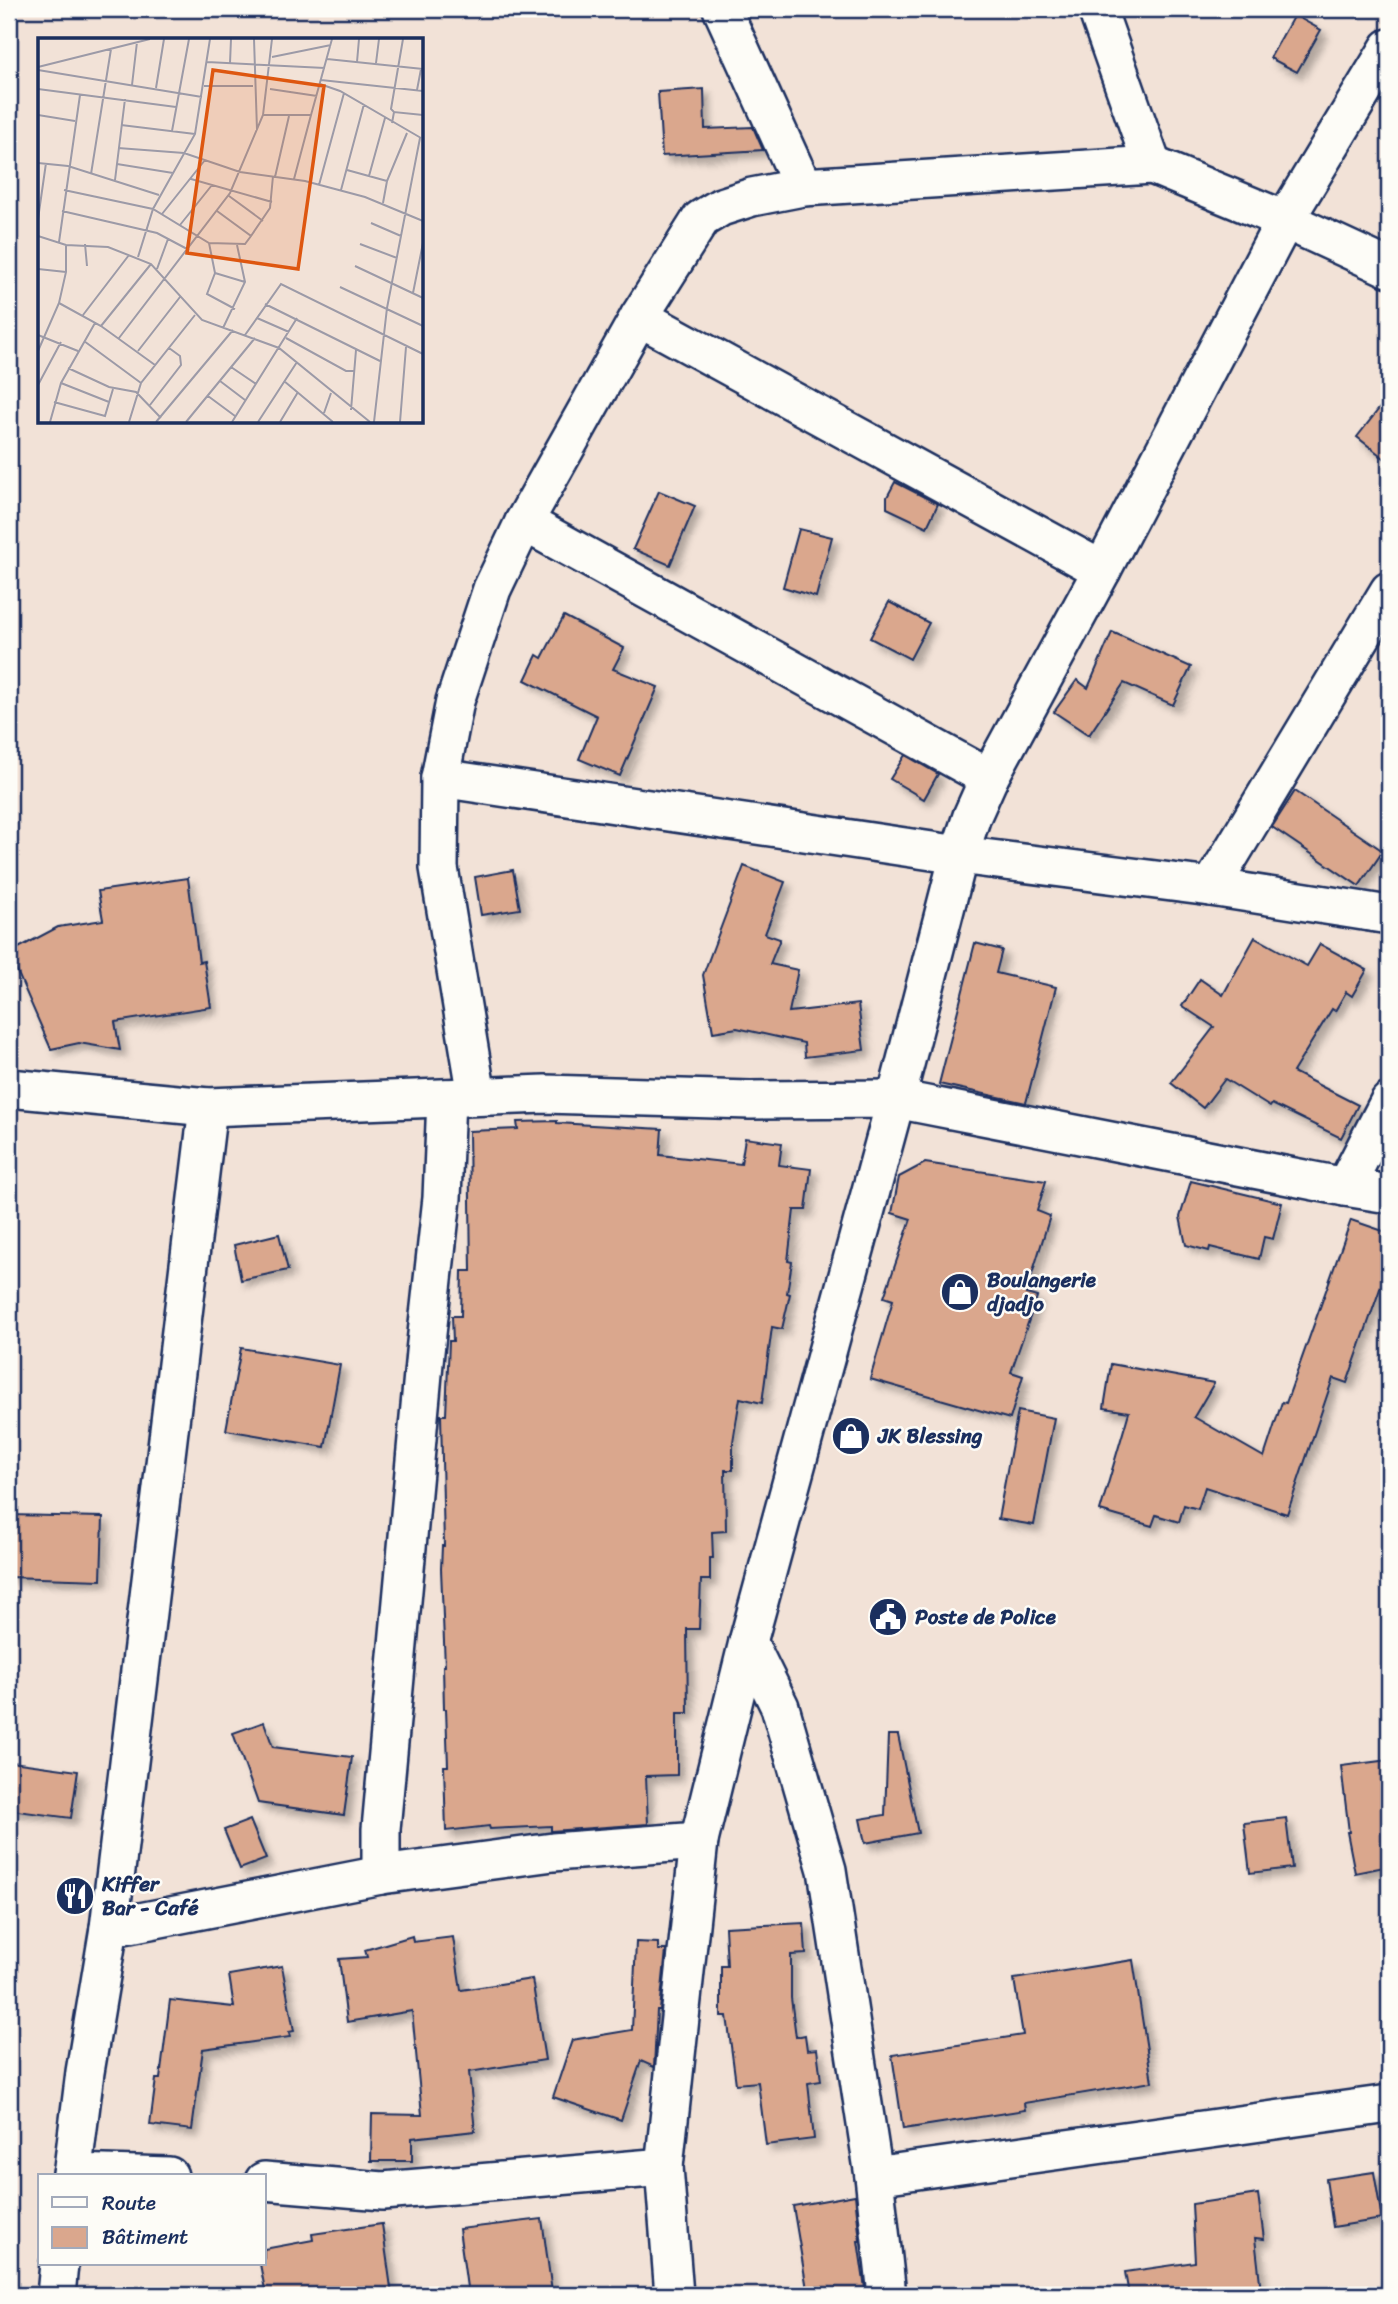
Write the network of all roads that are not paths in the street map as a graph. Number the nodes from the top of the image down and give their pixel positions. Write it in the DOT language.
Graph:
graph roads {
  1 [pos="722,9"];
  2 [pos="1097,9"];
  3 [pos="1389,48"];
  4 [pos="1152,165"];
  5 [pos="803,187"];
  6 [pos="1285,220"];
  7 [pos="1389,268"];
  8 [pos="639,317"];
  9 [pos="524,522"];
  10 [pos="1102,570"];
  11 [pos="1389,591"];
  12 [pos="440,778"];
  13 [pos="989,778"];
  14 [pos="959,855"];
  15 [pos="1211,887"];
  16 [pos="1389,915"];
  17 [pos="9,1088"];
  18 [pos="462,1097"];
  19 [pos="896,1099"];
  20 [pos="1389,1102"];
  21 [pos="208,1107"];
  22 [pos="1345,1187"];
  23 [pos="1389,1194"];
  24 [pos="748,1642"];
  25 [pos="698,1841"];
  26 [pos="381,1875"];
  27 [pos="109,1928"];
  28 [pos="1389,2104"];
  29 [pos="664,2167"];
  30 [pos="72,2174"];
  31 [pos="874,2176"];
  32 [pos="266,2181"];
  33 [pos="59,2266"];
  34 [pos="56,2295"];
  35 [pos="674,2295"];
  36 [pos="887,2295"];
  1 -- 5 [label="street"];
  2 -- 4 [label="street"];
  3 -- 6 [label="street"];
  4 -- 5 [label="street"];
  4 -- 6 [label="street"];
  5 -- 8 [label="street"];
  6 -- 7 [label="street"];
  6 -- 10 [label="street"];
  8 -- 9 [label="street"];
  8 -- 10 [label="street"];
  9 -- 12 [label="street"];
  9 -- 13 [label="street"];
  10 -- 13 [label="street"];
  11 -- 15 [label="street"];
  12 -- 14 [label="street"];
  12 -- 18 [label="street"];
  13 -- 14 [label="street"];
  14 -- 15 [label="street"];
  14 -- 19 [label="street"];
  15 -- 16 [label="street"];
  17 -- 21 [label="street"];
  18 -- 19 [label="street"];
  18 -- 21 [label="street"];
  18 -- 26 [label="street"];
  19 -- 22 [label="street"];
  19 -- 24 [label="street"];
  20 -- 22 [label="street"];
  21 -- 27 [label="street"];
  22 -- 23 [label="street"];
  24 -- 25 [label="street"];
  24 -- 31 [label="street"];
  25 -- 26 [label="street"];
  25 -- 29 [label="street"];
  26 -- 27 [label="street"];
  27 -- 30 [label="street"];
  28 -- 31 [label="street"];
  29 -- 32 [label="street"];
  29 -- 35 [label="street"];
  31 -- 36 [label="street"];
  33 -- 34 [label="street"];
}
